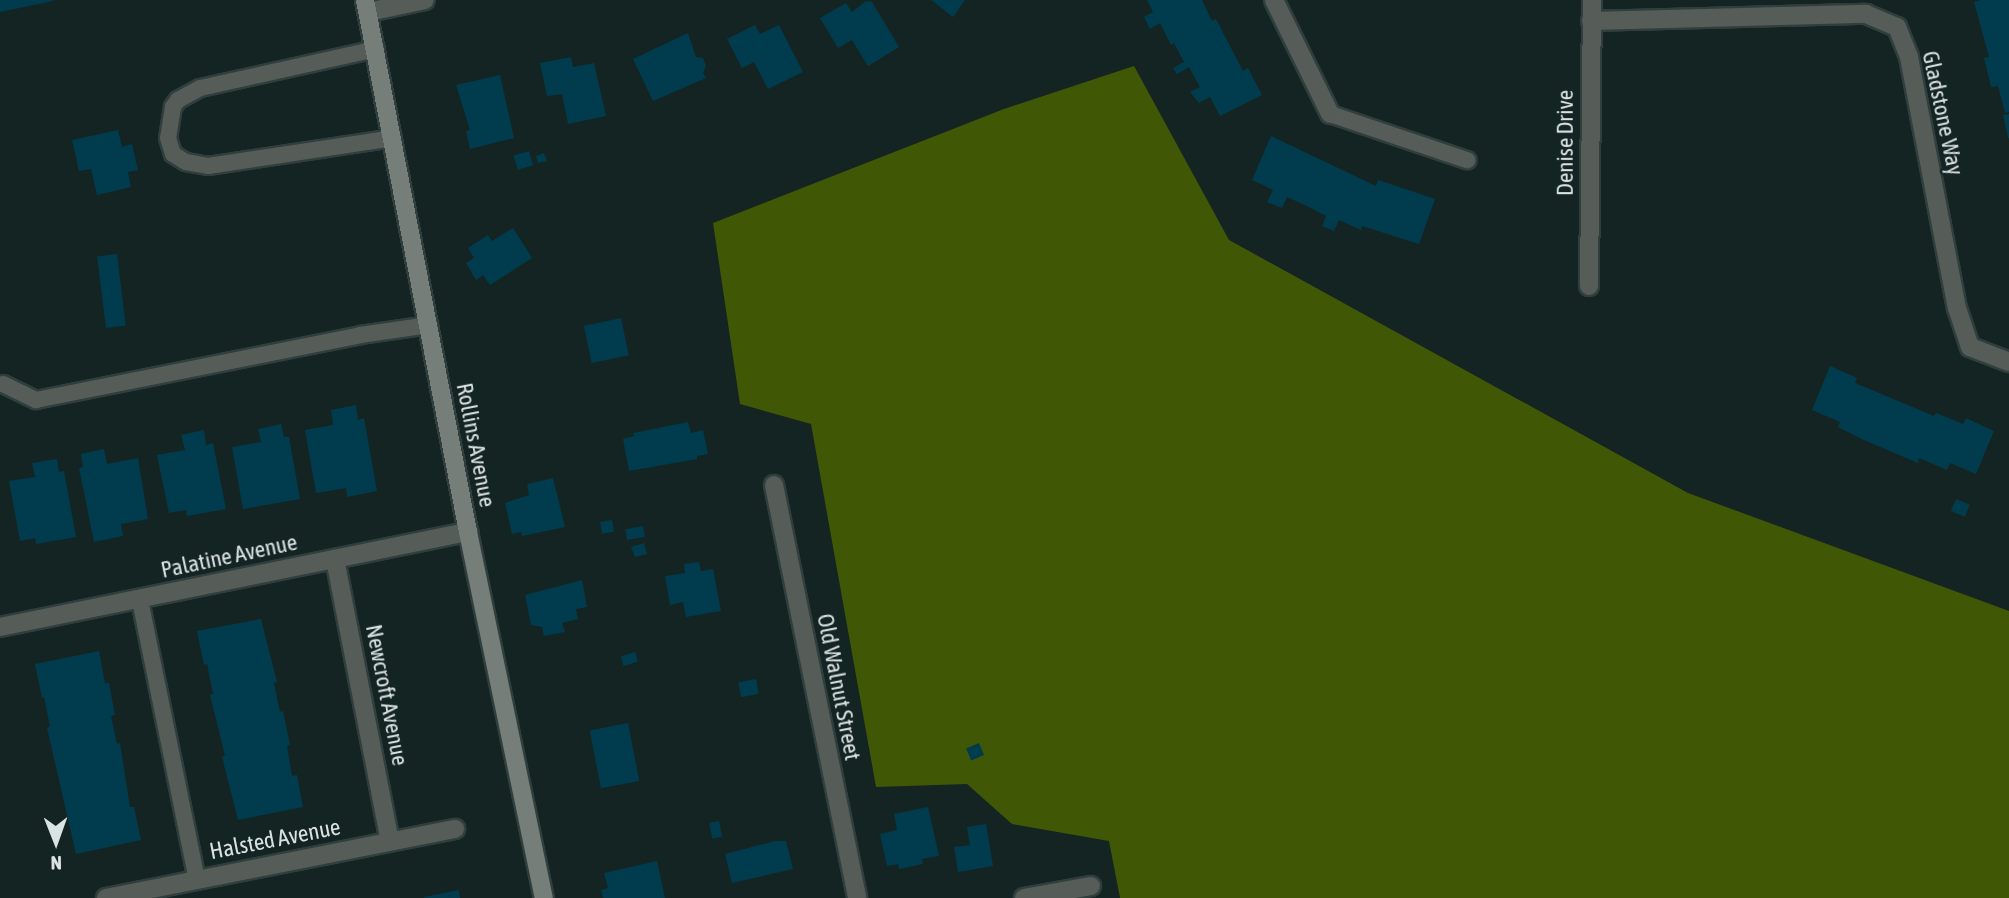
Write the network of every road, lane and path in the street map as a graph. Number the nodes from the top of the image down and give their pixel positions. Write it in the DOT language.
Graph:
graph roads {
  1 [pos="425,0"];
  2 [pos="1274,0"];
  3 [pos="1592,0"];
  4 [pos="367,6"];
  5 [pos="1591,21"];
  6 [pos="376,49"];
  7 [pos="1330,114"];
  8 [pos="393,138"];
  9 [pos="1467,160"];
  10 [pos="1589,286"];
  11 [pos="429,325"];
  12 [pos="2009,362"];
  13 [pos="3,384"];
  14 [pos="774,485"];
  15 [pos="468,533"];
  16 [pos="335,559"];
  17 [pos="140,600"];
  18 [pos="0,627"];
  19 [pos="455,829"];
  20 [pos="390,841"];
  21 [pos="197,880"];
  22 [pos="1091,886"];
  23 [pos="106,898"];
  24 [pos="544,898"];
  25 [pos="857,898"];
  26 [pos="1024,898"];
  1 -- 4 [label="street"];
  2 -- 7 [label="street"];
  3 -- 5 [label="street, Denise Drive"];
  4 -- 6 [label="street, Rollins Avenue"];
  5 -- 10 [label="street, Denise Drive"];
  5 -- 12 [label="street, Gladstone Way"];
  6 -- 8 [label="street, Rollins Avenue"];
  6 -- 8 [label="lane"];
  7 -- 9 [label="lane"];
  8 -- 11 [label="street, Rollins Avenue"];
  11 -- 13 [label="lane"];
  11 -- 15 [label="street, Rollins Avenue"];
  14 -- 25 [label="street, Old Walnut Street"];
  15 -- 16 [label="street, Palatine Avenue"];
  15 -- 24 [label="street, Rollins Avenue"];
  16 -- 17 [label="street, Palatine Avenue"];
  16 -- 20 [label="street, Newcroft Avenue"];
  17 -- 18 [label="street, Palatine Avenue"];
  17 -- 21 [label="lane"];
  19 -- 20 [label="street, Halsted Avenue"];
  20 -- 21 [label="street, Halsted Avenue"];
  21 -- 23 [label="street, Halsted Avenue"];
  22 -- 26 [label="street"];
}
